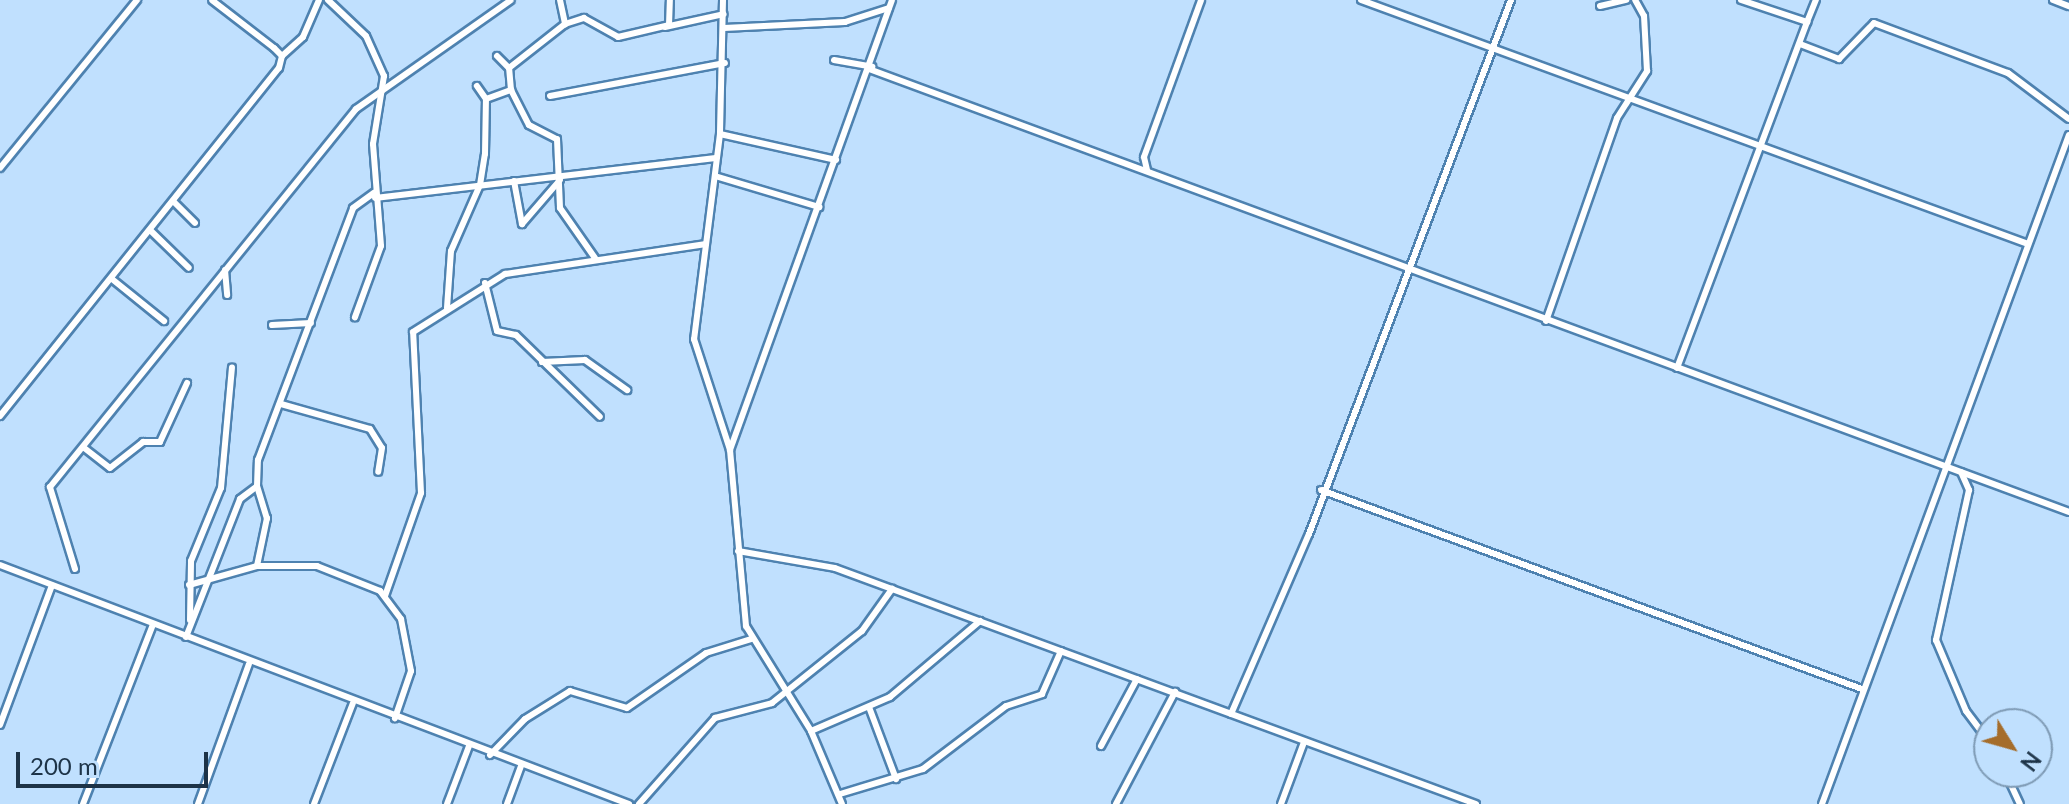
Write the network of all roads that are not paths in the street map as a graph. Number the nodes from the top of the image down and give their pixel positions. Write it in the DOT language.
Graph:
graph roads {
  1 [pos="137,0"];
  2 [pos="212,0"];
  3 [pos="319,0"];
  4 [pos="328,0"];
  5 [pos="511,0"];
  6 [pos="560,0"];
  7 [pos="670,0"];
  8 [pos="723,0"];
  9 [pos="892,0"];
  10 [pos="1201,0"];
  11 [pos="1361,0"];
  12 [pos="1511,0"];
  13 [pos="1626,0"];
  14 [pos="1635,0"];
  15 [pos="1741,0"];
  16 [pos="1816,0"];
  17 [pos="2053,0"];
  18 [pos="1600,6"];
  19 [pos="2069,6"];
  20 [pos="889,8"];
  21 [pos="724,14"];
  22 [pos="1807,22"];
  23 [pos="565,24"];
  24 [pos="665,27"];
  25 [pos="724,28"];
  26 [pos="1800,44"];
  27 [pos="1493,45"];
  28 [pos="282,56"];
  29 [pos="497,56"];
  30 [pos="834,60"];
  31 [pos="725,63"];
  32 [pos="509,68"];
  33 [pos="870,68"];
  34 [pos="477,86"];
  35 [pos="511,90"];
  36 [pos="377,93"];
  37 [pos="550,96"];
  38 [pos="486,99"];
  39 [pos="1632,99"];
  40 [pos="2069,119"];
  41 [pos="720,134"];
  42 [pos="2069,135"];
  43 [pos="1761,146"];
  44 [pos="716,158"];
  45 [pos="836,160"];
  46 [pos="1143,162"];
  47 [pos="1134,167"];
  48 [pos="0,168"];
  49 [pos="1147,170"];
  50 [pos="715,176"];
  51 [pos="560,178"];
  52 [pos="514,181"];
  53 [pos="480,185"];
  54 [pos="374,196"];
  55 [pos="173,201"];
  56 [pos="819,207"];
  57 [pos="195,223"];
  58 [pos="150,230"];
  59 [pos="705,244"];
  60 [pos="2028,244"];
  61 [pos="595,258"];
  62 [pos="1408,267"];
  63 [pos="189,268"];
  64 [pos="225,270"];
  65 [pos="112,279"];
  66 [pos="485,283"];
  67 [pos="227,295"];
  68 [pos="445,311"];
  69 [pos="355,317"];
  70 [pos="164,321"];
  71 [pos="1546,321"];
  72 [pos="311,323"];
  73 [pos="272,325"];
  74 [pos="542,362"];
  75 [pos="232,368"];
  76 [pos="1677,368"];
  77 [pos="187,383"];
  78 [pos="627,390"];
  79 [pos="281,404"];
  80 [pos="0,416"];
  81 [pos="600,417"];
  82 [pos="83,447"];
  83 [pos="730,450"];
  84 [pos="1945,466"];
  85 [pos="378,472"];
  86 [pos="1961,472"];
  87 [pos="257,486"];
  88 [pos="1321,490"];
  89 [pos="2069,512"];
  90 [pos="738,551"];
  91 [pos="0,565"];
  92 [pos="257,566"];
  93 [pos="75,569"];
  94 [pos="208,579"];
  95 [pos="52,585"];
  96 [pos="189,585"];
  97 [pos="892,589"];
  98 [pos="385,596"];
  99 [pos="980,621"];
  100 [pos="153,624"];
  101 [pos="191,624"];
  102 [pos="186,637"];
  103 [pos="751,639"];
  104 [pos="1061,651"];
  105 [pos="249,664"];
  106 [pos="1137,679"];
  107 [pos="783,688"];
  108 [pos="1862,689"];
  109 [pos="1175,692"];
  110 [pos="353,703"];
  111 [pos="869,707"];
  112 [pos="1231,714"];
  113 [pos="395,718"];
  114 [pos="1973,720"];
  115 [pos="0,725"];
  116 [pos="811,731"];
  117 [pos="1304,742"];
  118 [pos="469,746"];
  119 [pos="1101,746"];
  120 [pos="490,755"];
  121 [pos="521,766"];
  122 [pos="896,779"];
  123 [pos="840,794"];
  124 [pos="625,803"];
  125 [pos="83,804"];
  126 [pos="198,804"];
  127 [pos="314,804"];
  128 [pos="447,804"];
  129 [pos="507,804"];
  130 [pos="639,804"];
  131 [pos="842,804"];
  132 [pos="1116,804"];
  133 [pos="1281,804"];
  134 [pos="1476,804"];
  135 [pos="1822,804"];
  1 -- 48 [label="street"];
  2 -- 28 [label="street"];
  3 -- 28 [label="street"];
  4 -- 36 [label="street"];
  5 -- 36 [label="street"];
  6 -- 23 [label="street"];
  7 -- 24 [label="street"];
  8 -- 21 [label="street"];
  9 -- 20 [label="street"];
  10 -- 46 [label="street"];
  11 -- 27 [label="street"];
  12 -- 27 [label="street"];
  13 -- 18 [label="street"];
  14 -- 39 [label="street"];
  15 -- 22 [label="street"];
  16 -- 22 [label="street"];
  17 -- 19 [label="street"];
  20 -- 25 [label="street"];
  20 -- 33 [label="street"];
  21 -- 24 [label="street"];
  21 -- 25 [label="street"];
  22 -- 26 [label="street"];
  23 -- 24 [label="street"];
  23 -- 32 [label="street"];
  25 -- 31 [label="street"];
  26 -- 40 [label="street"];
  26 -- 43 [label="street"];
  27 -- 39 [label="street"];
  27 -- 62 [label="street"];
  28 -- 55 [label="street"];
  29 -- 32 [label="street"];
  30 -- 33 [label="street"];
  31 -- 37 [label="street"];
  31 -- 41 [label="street"];
  32 -- 35 [label="street"];
  33 -- 45 [label="street"];
  33 -- 47 [label="street"];
  34 -- 38 [label="street"];
  35 -- 38 [label="street"];
  35 -- 51 [label="street"];
  36 -- 54 [label="street"];
  36 -- 64 [label="street"];
  38 -- 53 [label="street"];
  39 -- 43 [label="street"];
  39 -- 71 [label="street"];
  41 -- 44 [label="street"];
  41 -- 45 [label="street"];
  42 -- 60 [label="street"];
  43 -- 60 [label="street"];
  43 -- 76 [label="street"];
  44 -- 50 [label="street"];
  44 -- 51 [label="street"];
  45 -- 56 [label="street"];
  46 -- 47 [label="street"];
  46 -- 49 [label="street"];
  47 -- 49 [label="street"];
  49 -- 62 [label="street"];
  50 -- 56 [label="street"];
  50 -- 59 [label="street"];
  51 -- 52 [label="street"];
  51 -- 52 [label="street"];
  51 -- 61 [label="street"];
  52 -- 53 [label="street"];
  53 -- 54 [label="street"];
  53 -- 68 [label="street"];
  54 -- 69 [label="street"];
  54 -- 72 [label="street"];
  55 -- 57 [label="street"];
  55 -- 58 [label="street"];
  56 -- 83 [label="street"];
  58 -- 63 [label="street"];
  58 -- 65 [label="street"];
  59 -- 61 [label="street"];
  59 -- 83 [label="street"];
  60 -- 84 [label="street"];
  61 -- 66 [label="street"];
  62 -- 71 [label="street"];
  62 -- 88 [label="street"];
  64 -- 67 [label="street"];
  64 -- 82 [label="street"];
  65 -- 70 [label="street"];
  65 -- 80 [label="street"];
  66 -- 68 [label="street"];
  66 -- 74 [label="street"];
  68 -- 98 [label="street"];
  71 -- 76 [label="street"];
  72 -- 73 [label="street"];
  72 -- 79 [label="street"];
  74 -- 78 [label="street"];
  74 -- 81 [label="street"];
  75 -- 96 [label="street"];
  76 -- 84 [label="street"];
  77 -- 82 [label="street"];
  79 -- 85 [label="street"];
  79 -- 87 [label="street"];
  82 -- 93 [label="street"];
  83 -- 90 [label="street"];
  84 -- 86 [label="street"];
  84 -- 108 [label="street"];
  86 -- 89 [label="street"];
  86 -- 114 [label="street"];
  87 -- 92 [label="street"];
  87 -- 94 [label="street"];
  88 -- 108 [label="street"];
  88 -- 112 [label="street"];
  90 -- 97 [label="street"];
  90 -- 103 [label="street"];
  91 -- 95 [label="street"];
  92 -- 94 [label="street"];
  92 -- 98 [label="street"];
  94 -- 96 [label="street"];
  94 -- 101 [label="street"];
  95 -- 100 [label="street"];
  95 -- 115 [label="street"];
  96 -- 101 [label="street"];
  97 -- 99 [label="street"];
  97 -- 107 [label="street"];
  98 -- 113 [label="street"];
  99 -- 104 [label="street"];
  99 -- 111 [label="street"];
  100 -- 102 [label="street"];
  100 -- 125 [label="street"];
  101 -- 102 [label="street"];
  102 -- 105 [label="street"];
  103 -- 107 [label="street"];
  103 -- 120 [label="street"];
  104 -- 106 [label="street"];
  104 -- 122 [label="street"];
  105 -- 110 [label="street"];
  105 -- 126 [label="street"];
  106 -- 109 [label="street"];
  106 -- 119 [label="street"];
  107 -- 116 [label="street"];
  107 -- 130 [label="street"];
  108 -- 135 [label="street"];
  109 -- 112 [label="street"];
  109 -- 132 [label="street"];
  110 -- 113 [label="street"];
  110 -- 127 [label="street"];
  111 -- 116 [label="street"];
  111 -- 122 [label="street"];
  112 -- 117 [label="street"];
  113 -- 118 [label="street"];
  116 -- 123 [label="street"];
  117 -- 133 [label="street"];
  117 -- 134 [label="street"];
  118 -- 120 [label="street"];
  118 -- 128 [label="street"];
  120 -- 121 [label="street"];
  121 -- 124 [label="street"];
  121 -- 129 [label="street"];
  122 -- 123 [label="street"];
  123 -- 131 [label="street"];
}
